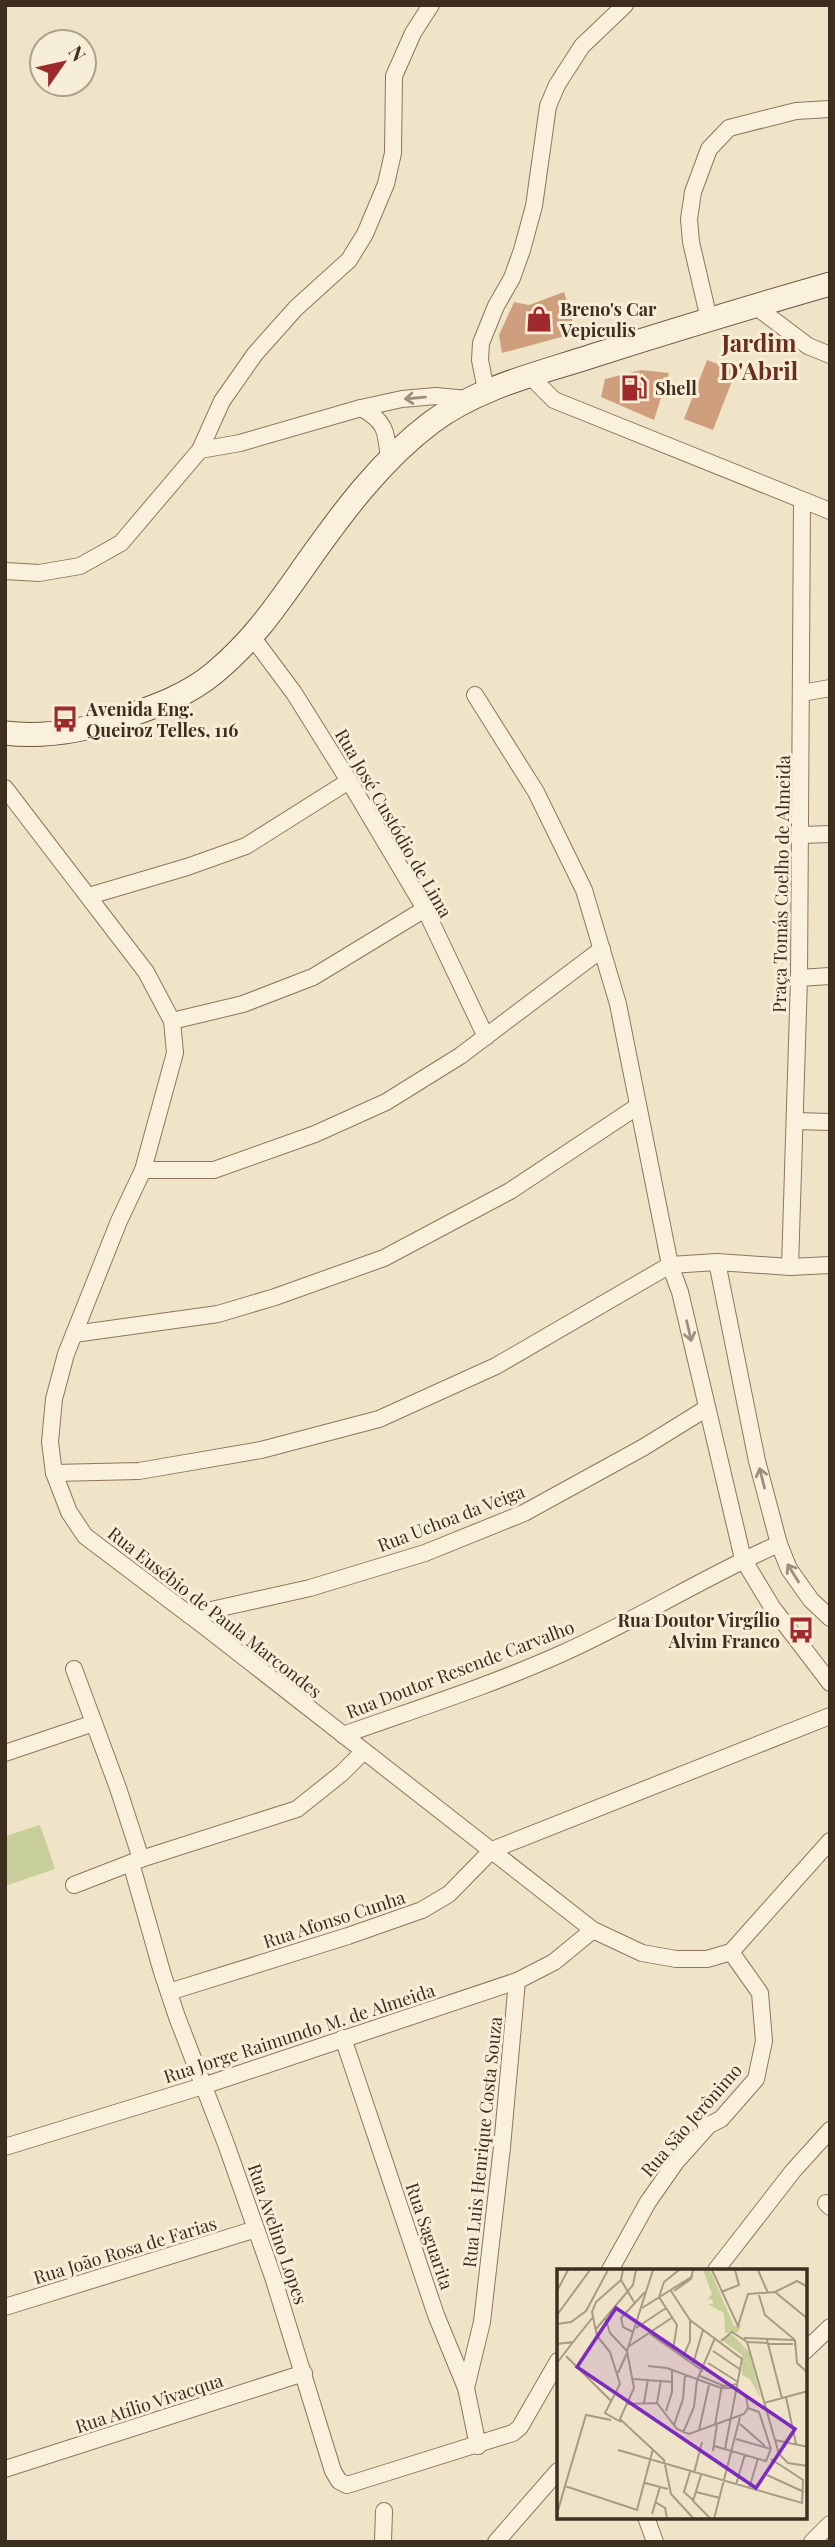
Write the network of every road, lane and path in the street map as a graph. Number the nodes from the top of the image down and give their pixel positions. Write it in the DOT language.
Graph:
graph roads {
  1 [pos="431,5"];
  2 [pos="625,5"];
  3 [pos="830,109"];
  4 [pos="830,284"];
  5 [pos="755,306"];
  6 [pos="709,319"];
  7 [pos="830,355"];
  8 [pos="530,376"];
  9 [pos="478,395"];
  10 [pos="361,408"];
  11 [pos="200,450"];
  12 [pos="389,460"];
  13 [pos="802,500"];
  14 [pos="830,510"];
  15 [pos="5,571"];
  16 [pos="253,638"];
  17 [pos="830,688"];
  18 [pos="802,693"];
  19 [pos="475,695"];
  20 [pos="5,733"];
  21 [pos="349,781"];
  22 [pos="5,788"];
  23 [pos="830,834"];
  24 [pos="802,835"];
  25 [pos="89,896"];
  26 [pos="425,909"];
  27 [pos="602,949"];
  28 [pos="830,976"];
  29 [pos="799,978"];
  30 [pos="172,1021"];
  31 [pos="486,1037"];
  32 [pos="638,1106"];
  33 [pos="794,1121"];
  34 [pos="830,1122"];
  35 [pos="143,1170"];
  36 [pos="717,1262"];
  37 [pos="670,1265"];
  38 [pos="830,1265"];
  39 [pos="790,1267"];
  40 [pos="74,1334"];
  41 [pos="708,1408"];
  42 [pos="54,1473"];
  43 [pos="779,1544"];
  44 [pos="743,1559"];
  45 [pos="189,1615"];
  46 [pos="830,1618"];
  47 [pos="74,1669"];
  48 [pos="830,1683"];
  49 [pos="830,1716"];
  50 [pos="94,1723"];
  51 [pos="343,1735"];
  52 [pos="363,1752"];
  53 [pos="5,1753"];
  54 [pos="830,1841"];
  55 [pos="492,1850"];
  56 [pos="136,1861"];
  57 [pos="74,1885"];
  58 [pos="593,1930"];
  59 [pos="731,1952"];
  60 [pos="517,1982"];
  61 [pos="169,1992"];
  62 [pos="343,2038"];
  63 [pos="203,2086"];
  64 [pos="830,2130"];
  65 [pos="5,2147"];
  66 [pos="256,2229"];
  67 [pos="611,2269"];
  68 [pos="717,2269"];
  69 [pos="5,2307"];
  70 [pos="830,2327"];
  71 [pos="807,2349"];
  72 [pos="557,2363"];
  73 [pos="304,2373"];
  74 [pos="466,2388"];
  75 [pos="478,2446"];
  76 [pos="5,2469"];
  77 [pos="557,2472"];
  78 [pos="384,2511"];
  79 [pos="647,2519"];
  80 [pos="830,2524"];
  81 [pos="383,2542"];
  82 [pos="496,2542"];
  83 [pos="655,2542"];
  84 [pos="812,2542"];
  1 -- 11 [label="street"];
  2 -- 9 [label="street"];
  3 -- 6 [label="street"];
  4 -- 5 [label="main road"];
  5 -- 6 [label="main road"];
  5 -- 7 [label="street"];
  6 -- 8 [label="main road"];
  8 -- 9 [label="main road"];
  8 -- 13 [label="street"];
  9 -- 10 [label="street, one-way"];
  9 -- 12 [label="main road"];
  10 -- 11 [label="street"];
  10 -- 12 [label="street"];
  11 -- 15 [label="street"];
  12 -- 16 [label="main road"];
  13 -- 14 [label="street"];
  13 -- 18 [label="street, Praça Tomás Coelho de Almeida"];
  16 -- 20 [label="main road"];
  16 -- 21 [label="street, Rua José Custódio de Lima"];
  17 -- 18 [label="street"];
  18 -- 24 [label="street, Praça Tomás Coelho de Almeida"];
  19 -- 27 [label="street"];
  21 -- 25 [label="street"];
  21 -- 26 [label="street, Rua José Custódio de Lima"];
  22 -- 25 [label="street, Rua Eusébio de Paula Marcondes"];
  23 -- 24 [label="street"];
  24 -- 29 [label="street, Praça Tomás Coelho de Almeida"];
  25 -- 30 [label="street, Rua Eusébio de Paula Marcondes"];
  26 -- 30 [label="street"];
  26 -- 31 [label="street, Rua José Custódio de Lima"];
  27 -- 31 [label="street"];
  27 -- 32 [label="street"];
  28 -- 29 [label="street"];
  29 -- 33 [label="street, Praça Tomás Coelho de Almeida"];
  30 -- 35 [label="street, Rua Eusébio de Paula Marcondes"];
  31 -- 35 [label="street"];
  32 -- 37 [label="street"];
  32 -- 40 [label="street"];
  33 -- 34 [label="street"];
  33 -- 39 [label="street, Praça Tomás Coelho de Almeida"];
  35 -- 40 [label="street, Rua Eusébio de Paula Marcondes"];
  36 -- 37 [label="street"];
  36 -- 39 [label="street"];
  43 -- 36 [label="street, one-way"];
  37 -- 41 [label="street, one-way"];
  37 -- 42 [label="street"];
  38 -- 39 [label="street"];
  40 -- 42 [label="street, Rua Eusébio de Paula Marcondes"];
  41 -- 44 [label="street"];
  41 -- 45 [label="street, Rua Uchoa da Veiga"];
  42 -- 45 [label="street, Rua Eusébio de Paula Marcondes"];
  43 -- 44 [label="street, Rua Doutor Resende Carvalho"];
  46 -- 43 [label="street, one-way"];
  44 -- 48 [label="street"];
  44 -- 51 [label="street, Rua Doutor Resende Carvalho"];
  45 -- 51 [label="street, Rua Eusébio de Paula Marcondes"];
  47 -- 50 [label="street, Rua Avelino Lopes"];
  49 -- 55 [label="street"];
  50 -- 53 [label="street"];
  50 -- 56 [label="street, Rua Avelino Lopes"];
  51 -- 52 [label="street, Rua Eusébio de Paula Marcondes"];
  52 -- 55 [label="street, Rua Eusébio de Paula Marcondes"];
  52 -- 56 [label="street"];
  54 -- 59 [label="street"];
  55 -- 58 [label="street, Rua Eusébio de Paula Marcondes"];
  55 -- 61 [label="street, Rua Afonso Cunha"];
  56 -- 57 [label="street"];
  56 -- 61 [label="street, Rua Avelino Lopes"];
  58 -- 59 [label="street, Rua Eusébio de Paula Marcondes"];
  58 -- 60 [label="street, Rua Jorge Raimundo M. de Almeida"];
  59 -- 67 [label="street, Rua São Jerônimo"];
  60 -- 62 [label="street, Rua Jorge Raimundo M. de Almeida"];
  60 -- 74 [label="street, Rua Luis Henrique Costa Souza"];
  61 -- 63 [label="street, Rua Avelino Lopes"];
  62 -- 63 [label="street, Rua Jorge Raimundo M. de Almeida"];
  62 -- 74 [label="street, Rua Saguarita"];
  63 -- 65 [label="street, Rua Jorge Raimundo M. de Almeida"];
  63 -- 66 [label="street, Rua Avelino Lopes"];
  64 -- 68 [label="street"];
  66 -- 69 [label="street, Rua João Rosa de Farias"];
  66 -- 73 [label="street, Rua Avelino Lopes"];
  70 -- 71 [label="street"];
  72 -- 75 [label="street"];
  73 -- 75 [label="street, Rua Avelino Lopes"];
  73 -- 76 [label="street, Rua Atílio Vivacqua"];
  74 -- 75 [label="street, Rua Saguarita"];
  77 -- 82 [label="street"];
  78 -- 81 [label="street"];
  79 -- 83 [label="street"];
  80 -- 84 [label="street"];
}
